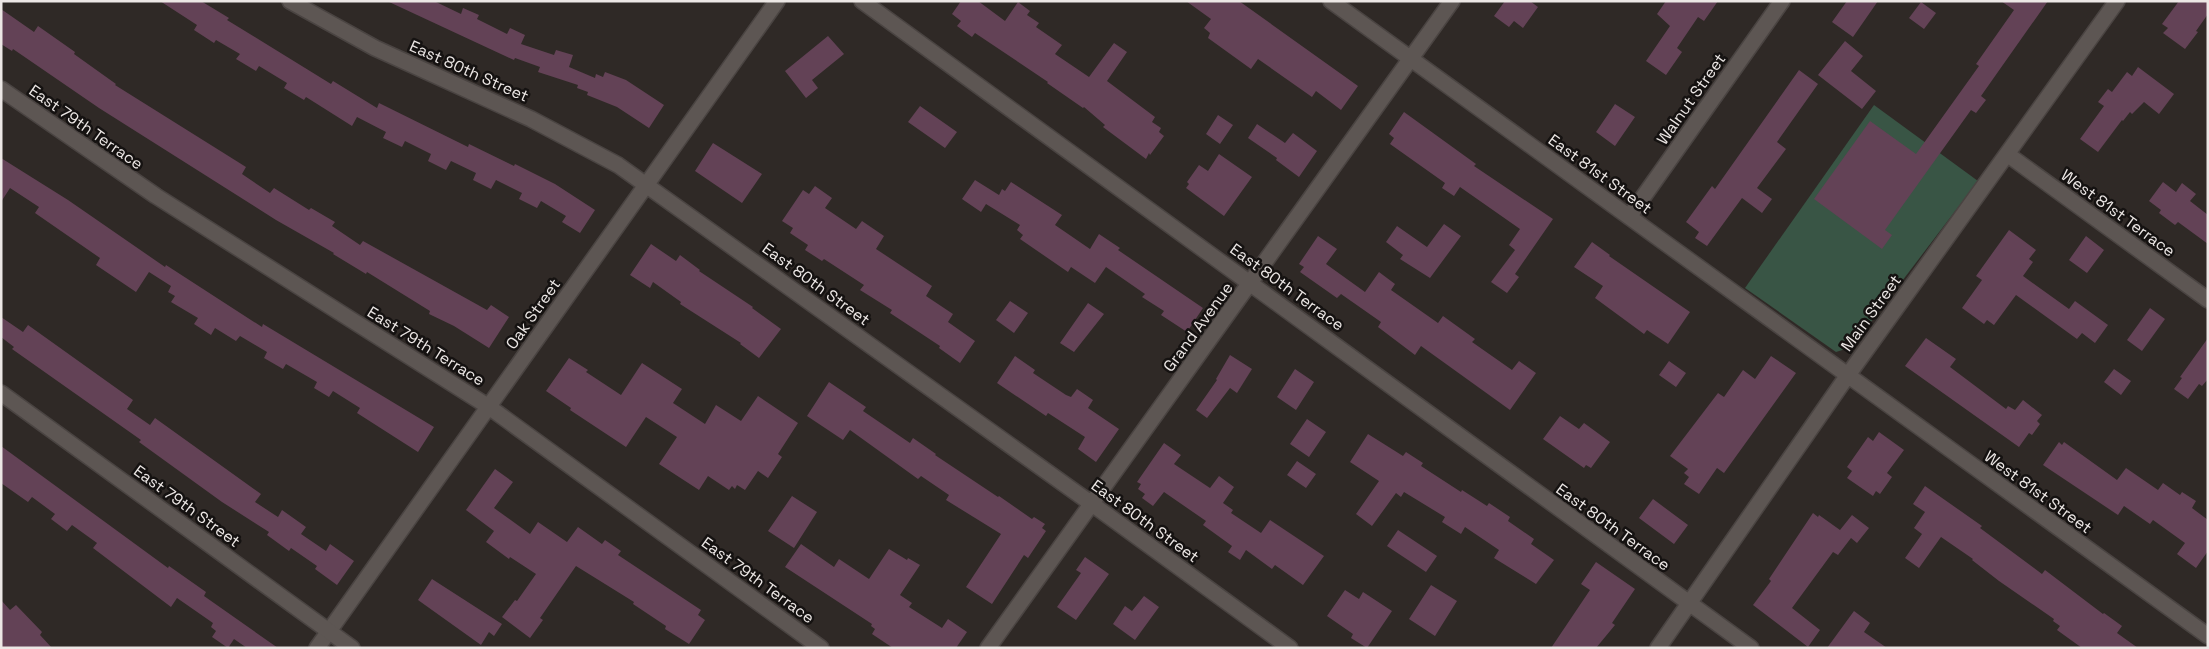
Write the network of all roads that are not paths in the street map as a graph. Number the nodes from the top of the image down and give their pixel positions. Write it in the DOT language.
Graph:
graph roads {
  1 [pos="290,1"];
  2 [pos="777,1"];
  3 [pos="862,1"];
  4 [pos="1331,1"];
  5 [pos="1452,1"];
  6 [pos="1782,1"];
  7 [pos="2117,1"];
  8 [pos="1411,59"];
  9 [pos="1,89"];
  10 [pos="2007,154"];
  11 [pos="646,184"];
  12 [pos="1629,217"];
  13 [pos="1252,283"];
  14 [pos="2208,300"];
  15 [pos="1848,376"];
  16 [pos="1,393"];
  17 [pos="489,407"];
  18 [pos="1092,504"];
  19 [pos="1689,604"];
  20 [pos="329,631"];
  21 [pos="2208,636"];
  22 [pos="317,648"];
  23 [pos="352,648"];
  24 [pos="821,648"];
  25 [pos="988,648"];
  26 [pos="1290,648"];
  27 [pos="1658,648"];
  28 [pos="1751,648"];
  1 -- 11 [label="street, East 80th Street"];
  2 -- 11 [label="street, Oak Street"];
  3 -- 13 [label="street, East 80th Terrace"];
  4 -- 8 [label="street, East 81st Street"];
  5 -- 8 [label="street, Grand Avenue"];
  6 -- 12 [label="street, Walnut Street"];
  7 -- 10 [label="street, Main Street"];
  8 -- 12 [label="street, East 81st Street"];
  8 -- 13 [label="street, Grand Avenue"];
  9 -- 17 [label="street, East 79th Terrace"];
  10 -- 14 [label="street, West 81st Terrace"];
  10 -- 15 [label="street, Main Street"];
  11 -- 17 [label="street, Oak Street"];
  11 -- 18 [label="street, East 80th Street"];
  12 -- 15 [label="street, East 81st Street"];
  13 -- 18 [label="street, Grand Avenue"];
  13 -- 19 [label="street, East 80th Terrace"];
  15 -- 19 [label="street, Main Street"];
  15 -- 21 [label="street, West 81st Street"];
  16 -- 20 [label="street, East 79th Street"];
  17 -- 20 [label="street, Oak Street"];
  17 -- 24 [label="street, East 79th Terrace"];
  18 -- 25 [label="street, Grand Avenue"];
  18 -- 26 [label="street, East 80th Street"];
  19 -- 27 [label="street, Main Street"];
  19 -- 28 [label="street, East 80th Terrace"];
  20 -- 22 [label="street, Oak Street"];
  20 -- 23 [label="street, East 79th Street"];
}
